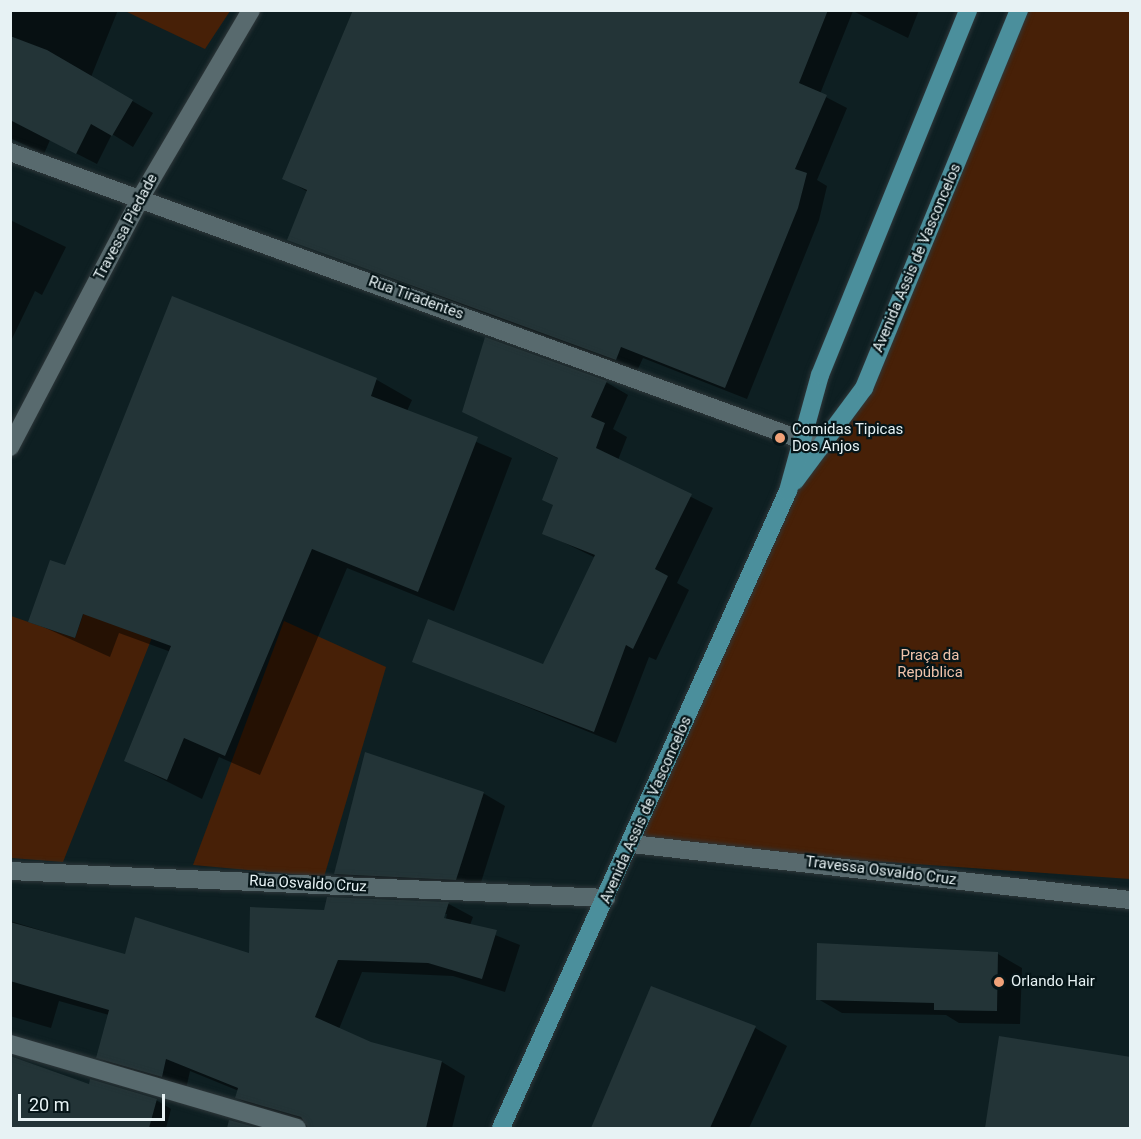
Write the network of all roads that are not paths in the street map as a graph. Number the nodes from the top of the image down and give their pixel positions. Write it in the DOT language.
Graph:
graph roads {
  1 [pos="251,10"];
  2 [pos="968,10"];
  3 [pos="1019,10"];
  4 [pos="10,152"];
  5 [pos="141,197"];
  6 [pos="803,441"];
  7 [pos="10,447"];
  8 [pos="821,447"];
  9 [pos="788,490"];
  10 [pos="632,844"];
  11 [pos="10,871"];
  12 [pos="606,898"];
  13 [pos="1131,900"];
  14 [pos="10,1044"];
  15 [pos="297,1128"];
  16 [pos="501,1128"];
  1 -- 5 [label="street, Travessa Piedade"];
  2 -- 6 [label="main road, Avenida Assis de Vasconcelos"];
  3 -- 8 [label="main road, Avenida Assis de Vasconcelos"];
  4 -- 5 [label="street, Rua Tiradentes"];
  5 -- 6 [label="street, Rua Tiradentes"];
  5 -- 7 [label="street, Travessa Piedade"];
  6 -- 8 [label="street, Rua Tiradentes"];
  6 -- 9 [label="main road, Avenida Assis de Vasconcelos"];
  8 -- 9 [label="main road, Avenida Assis de Vasconcelos"];
  9 -- 10 [label="main road, Avenida Assis de Vasconcelos"];
  10 -- 12 [label="main road, Avenida Assis de Vasconcelos"];
  10 -- 13 [label="street, Travessa Osvaldo Cruz"];
  11 -- 12 [label="street, Rua Osvaldo Cruz"];
  12 -- 16 [label="main road, Avenida Assis de Vasconcelos"];
  14 -- 15 [label="street"];
}
